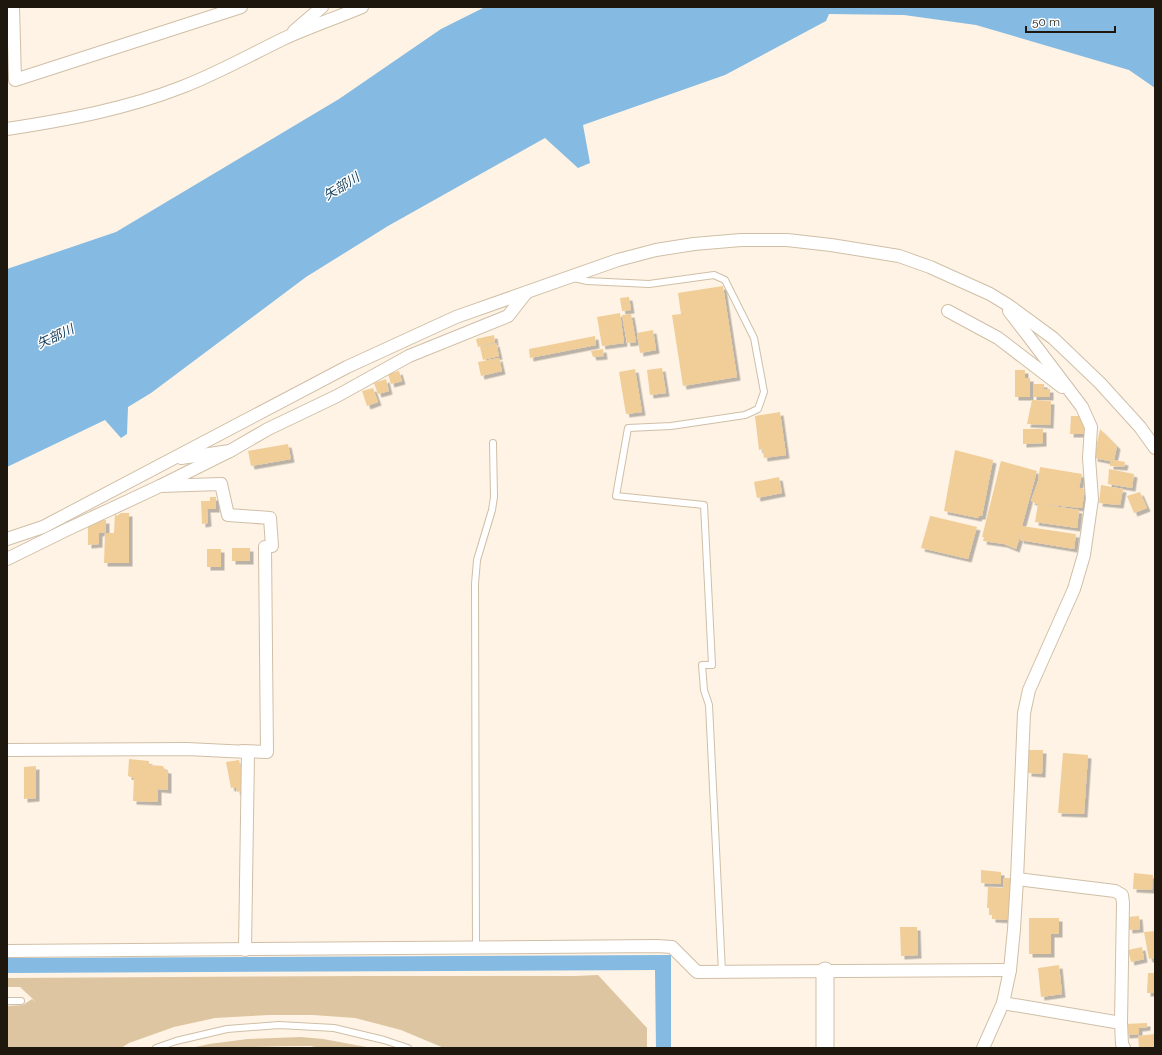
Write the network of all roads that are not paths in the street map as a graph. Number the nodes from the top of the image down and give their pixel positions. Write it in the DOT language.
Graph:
graph roads {
  1 [pos="13,7"];
  2 [pos="241,7"];
  3 [pos="322,7"];
  4 [pos="362,7"];
  5 [pos="285,38"];
  6 [pos="7,128"];
  7 [pos="571,277"];
  8 [pos="527,292"];
  9 [pos="1000,301"];
  10 [pos="948,311"];
  11 [pos="1074,396"];
  12 [pos="493,443"];
  13 [pos="1155,448"];
  14 [pos="230,451"];
  15 [pos="173,459"];
  16 [pos="160,486"];
  17 [pos="9,541"];
  18 [pos="7,559"];
  19 [pos="7,750"];
  20 [pos="242,751"];
  21 [pos="1017,879"];
  22 [pos="476,948"];
  23 [pos="246,950"];
  24 [pos="7,951"];
  25 [pos="1010,970"];
  26 [pos="825,971"];
  27 [pos="722,972"];
  28 [pos="7,1001"];
  29 [pos="21,1001"];
  30 [pos="1003,1003"];
  31 [pos="1121,1023"];
  32 [pos="156,1048"];
  33 [pos="408,1048"];
  34 [pos="825,1048"];
  35 [pos="983,1048"];
  36 [pos="1124,1048"];
  1 -- 2 [label="street"];
  3 -- 5 [label="street"];
  4 -- 5 [label="street"];
  5 -- 6 [label="street"];
  7 -- 8 [label="street"];
  7 -- 9 [label="street"];
  7 -- 27 [label="lane"];
  8 -- 14 [label="street"];
  8 -- 15 [label="street"];
  9 -- 11 [label="street"];
  9 -- 13 [label="street"];
  10 -- 11 [label="street"];
  11 -- 21 [label="street"];
  12 -- 22 [label="lane"];
  14 -- 15 [label="street"];
  14 -- 16 [label="street"];
  15 -- 17 [label="street"];
  16 -- 18 [label="street"];
  16 -- 20 [label="street"];
  19 -- 20 [label="street"];
  20 -- 23 [label="street"];
  21 -- 25 [label="street"];
  21 -- 31 [label="street"];
  22 -- 23 [label="street"];
  22 -- 27 [label="street"];
  23 -- 24 [label="street"];
  25 -- 26 [label="street"];
  25 -- 30 [label="street"];
  26 -- 27 [label="street"];
  26 -- 34 [label="street"];
  28 -- 29 [label="lane"];
  30 -- 31 [label="street"];
  30 -- 35 [label="street"];
  31 -- 36 [label="street"];
  32 -- 33 [label="lane"];
}
